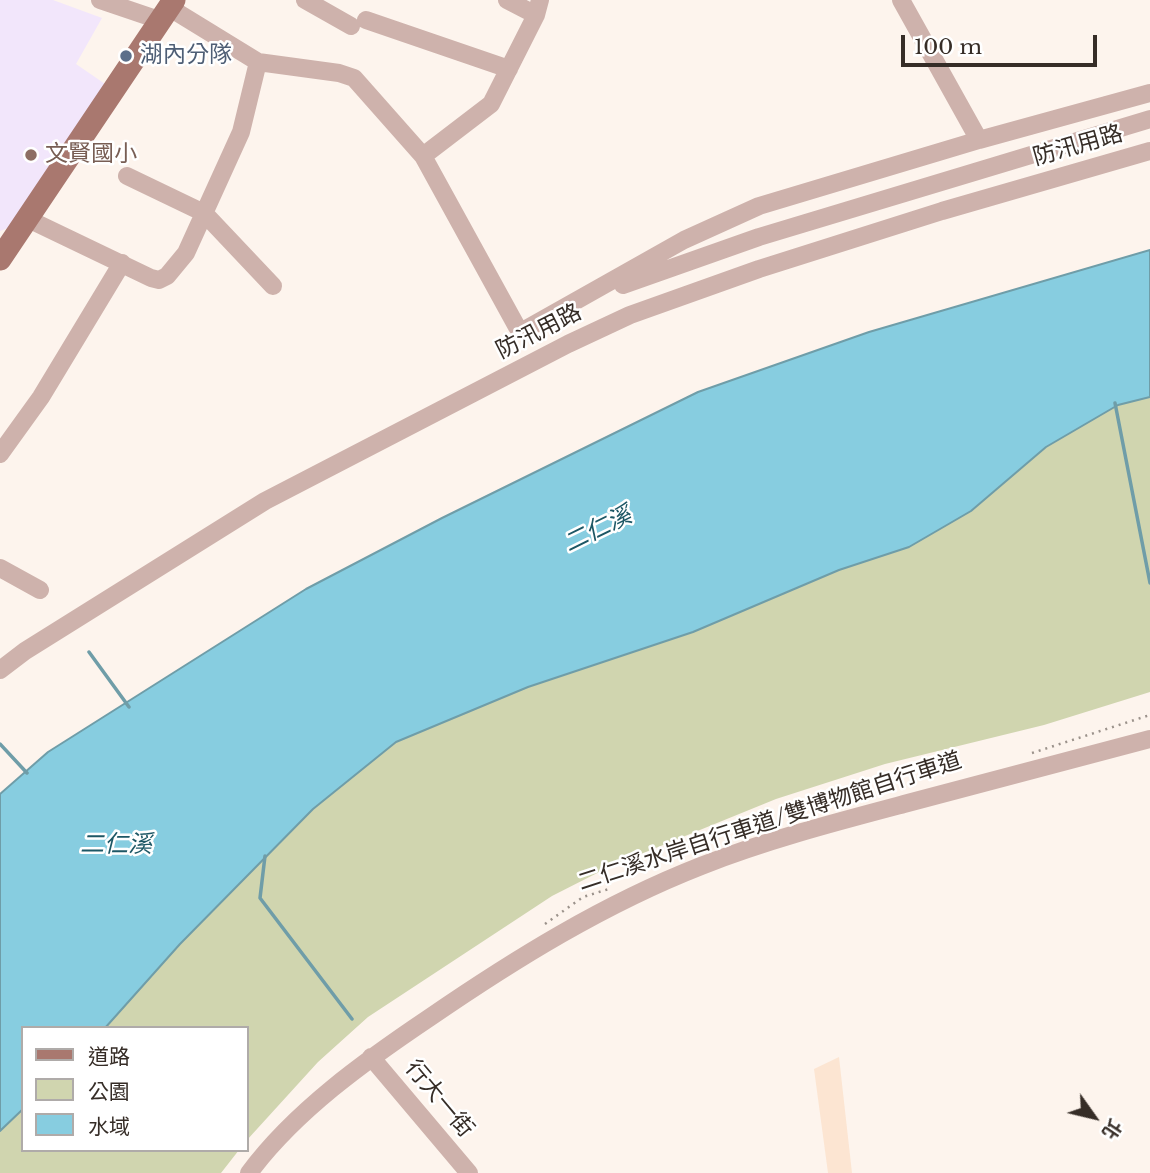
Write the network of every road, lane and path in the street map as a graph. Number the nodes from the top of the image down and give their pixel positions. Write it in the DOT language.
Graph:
graph roads {
  1 [pos="100,0"];
  2 [pos="305,0"];
  3 [pos="507,0"];
  4 [pos="901,0"];
  5 [pos="538,7"];
  6 [pos="168,9"];
  7 [pos="258,62"];
  8 [pos="509,69"];
  9 [pos="1150,93"];
  10 [pos="1150,119"];
  11 [pos="979,140"];
  12 [pos="1150,150"];
  13 [pos="423,156"];
  14 [pos="127,176"];
  15 [pos="204,213"];
  16 [pos="27,219"];
  17 [pos="0,259"];
  18 [pos="122,263"];
  19 [pos="273,286"];
  20 [pos="583,299"];
  21 [pos="0,454"];
  22 [pos="0,568"];
  23 [pos="40,590"];
  24 [pos="0,670"];
  25 [pos="1150,715"];
  26 [pos="1150,739"];
  27 [pos="1031,753"];
  28 [pos="623,884"];
  29 [pos="539,929"];
  30 [pos="371,1057"];
  31 [pos="249,1173"];
  32 [pos="468,1173"];
  1 -- 6 [label="street"];
  2 -- 8 [label="street"];
  3 -- 5 [label="street"];
  4 -- 11 [label="street"];
  5 -- 8 [label="street"];
  6 -- 7 [label="street"];
  6 -- 16 [label="main road"];
  7 -- 13 [label="street"];
  7 -- 15 [label="street"];
  8 -- 13 [label="street"];
  9 -- 11 [label="street"];
  10 -- 20 [label="street"];
  11 -- 20 [label="street"];
  12 -- 24 [label="street, 防汛用路"];
  13 -- 20 [label="street"];
  14 -- 15 [label="street"];
  15 -- 18 [label="street"];
  15 -- 19 [label="street"];
  16 -- 17 [label="main road"];
  16 -- 18 [label="street"];
  18 -- 21 [label="street"];
  22 -- 23 [label="street"];
  25 -- 27 [label="path"];
  26 -- 30 [label="street"];
  28 -- 29 [label="path, 二仁溪水岸自行車道/雙博物館自行車道"];
  30 -- 31 [label="street"];
  30 -- 32 [label="street, 行大一街"];
}
